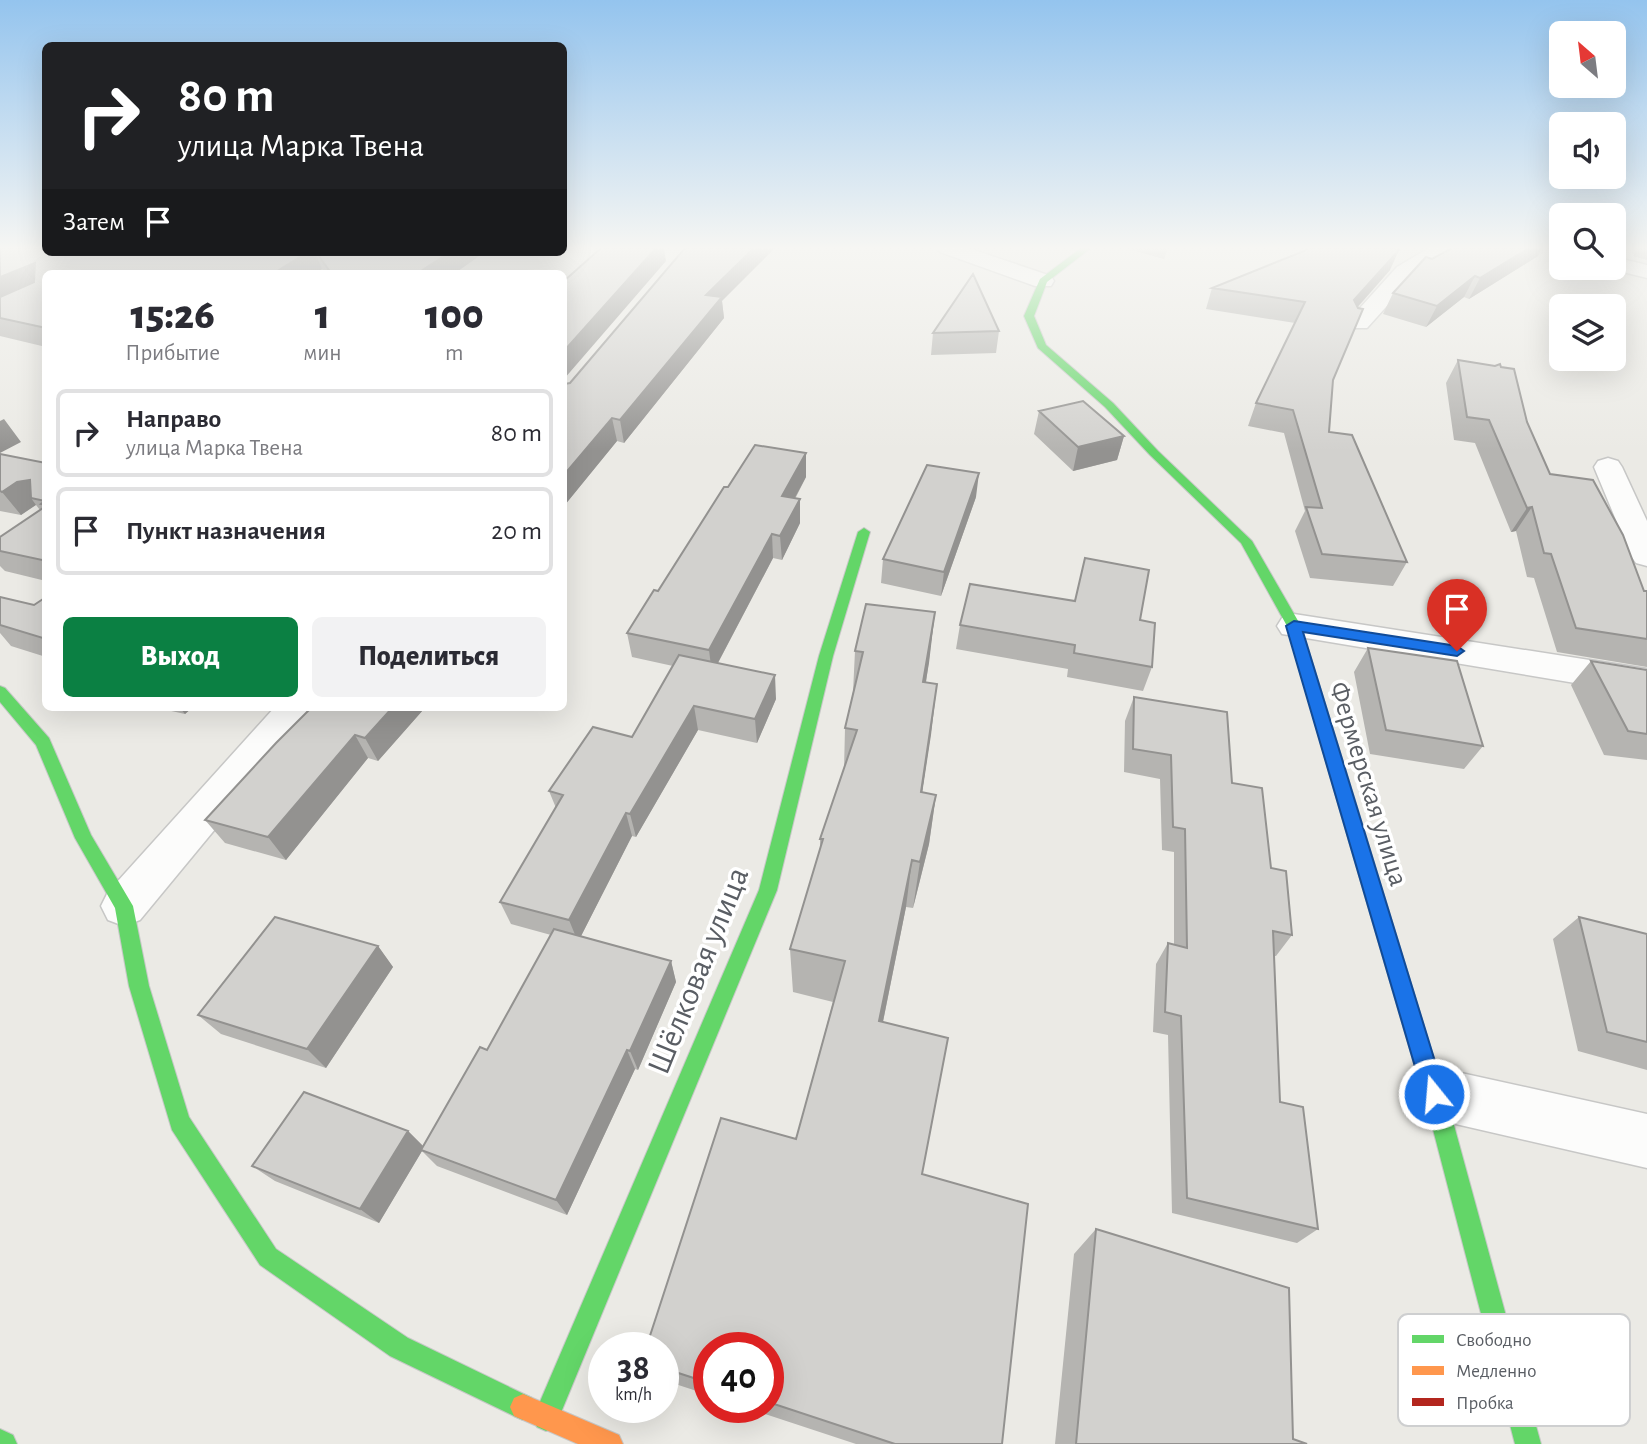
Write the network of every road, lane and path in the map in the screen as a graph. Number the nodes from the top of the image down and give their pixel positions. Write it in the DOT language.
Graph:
graph roads {
  1 [pos="1028,315"];
  2 [pos="1366,315"];
  3 [pos="1359,323"];
  4 [pos="1608,467"];
  5 [pos="864,532"];
  6 [pos="1647,556"];
  7 [pos="1294,626"];
  8 [pos="1647,682"];
  9 [pos="0,692"];
  10 [pos="294,711"];
  11 [pos="124,906"];
  12 [pos="1434,1094"];
  13 [pos="1647,1141"];
  14 [pos="1493,1314"];
  15 [pos="546,1418"];
  16 [pos="1523,1426"];
  17 [pos="610,1444"];
  18 [pos="1528,1444"];
  1 -- 7 [label="street, Фермерская улица"];
  2 -- 3 [label="street"];
  4 -- 6 [label="street"];
  5 -- 15 [label="street, Шёлковая улица"];
  7 -- 8 [label="street"];
  7 -- 12 [label="street, Фермерская улица"];
  9 -- 11 [label="street"];
  10 -- 11 [label="street"];
  11 -- 15 [label="street"];
  12 -- 13 [label="street"];
  12 -- 14 [label="street, Фермерская улица"];
  15 -- 17 [label="street"];
  16 -- 18 [label="street, Фермерская улица"];
}
